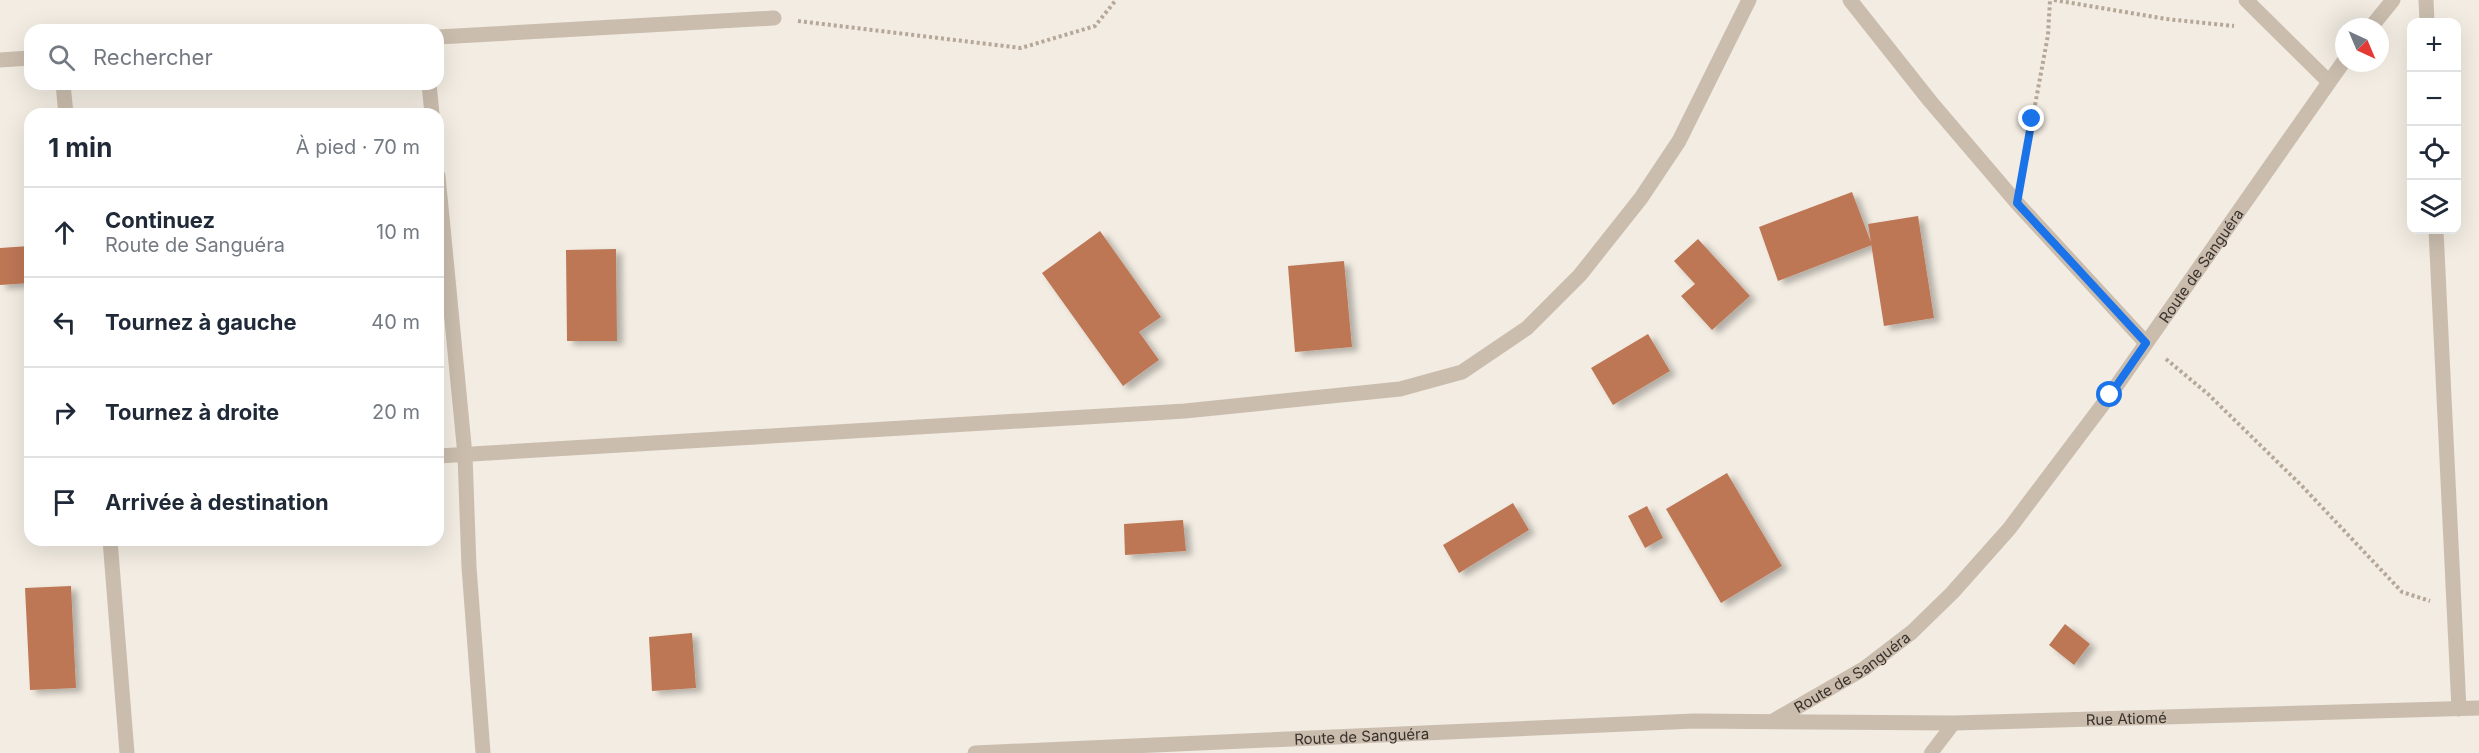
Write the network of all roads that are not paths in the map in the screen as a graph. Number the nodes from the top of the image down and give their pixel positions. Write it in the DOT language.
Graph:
graph roads {
  1 [pos="1749,0"];
  2 [pos="1850,0"];
  3 [pos="2246,0"];
  4 [pos="2393,0"];
  5 [pos="2426,0"];
  6 [pos="774,18"];
  7 [pos="2378,18"];
  8 [pos="2427,18"];
  9 [pos="444,37"];
  10 [pos="24,58"];
  11 [pos="0,60"];
  12 [pos="2335,72"];
  13 [pos="2328,81"];
  14 [pos="64,90"];
  15 [pos="430,90"];
  16 [pos="65,108"];
  17 [pos="431,108"];
  18 [pos="2436,234"];
  19 [pos="444,238"];
  20 [pos="2146,343"];
  21 [pos="465,455"];
  22 [pos="444,456"];
  23 [pos="110,546"];
  24 [pos="2479,708"];
  25 [pos="2459,709"];
  26 [pos="1773,721"];
  27 [pos="1954,723"];
  28 [pos="1082,750"];
  29 [pos="127,753"];
  30 [pos="483,753"];
  31 [pos="975,753"];
  32 [pos="1931,753"];
  1 -- 21 [label="street"];
  2 -- 20 [label="street"];
  3 -- 13 [label="street"];
  4 -- 7 [label="street"];
  5 -- 8 [label="street"];
  6 -- 9 [label="street"];
  10 -- 11 [label="street"];
  12 -- 13 [label="street, Route de Sanguéra"];
  13 -- 20 [label="street, Route de Sanguéra"];
  14 -- 16 [label="street"];
  15 -- 17 [label="street"];
  18 -- 25 [label="street"];
  19 -- 21 [label="street"];
  20 -- 26 [label="street, Route de Sanguéra"];
  21 -- 22 [label="street"];
  21 -- 30 [label="street"];
  23 -- 29 [label="street"];
  24 -- 25 [label="street, Rue Atiomé"];
  25 -- 27 [label="street, Rue Atiomé"];
  26 -- 27 [label="street, Rue Atiomé"];
  26 -- 28 [label="street, Route de Sanguéra"];
  27 -- 32 [label="lane"];
  28 -- 31 [label="street, Route de Sanguéra"];
}
